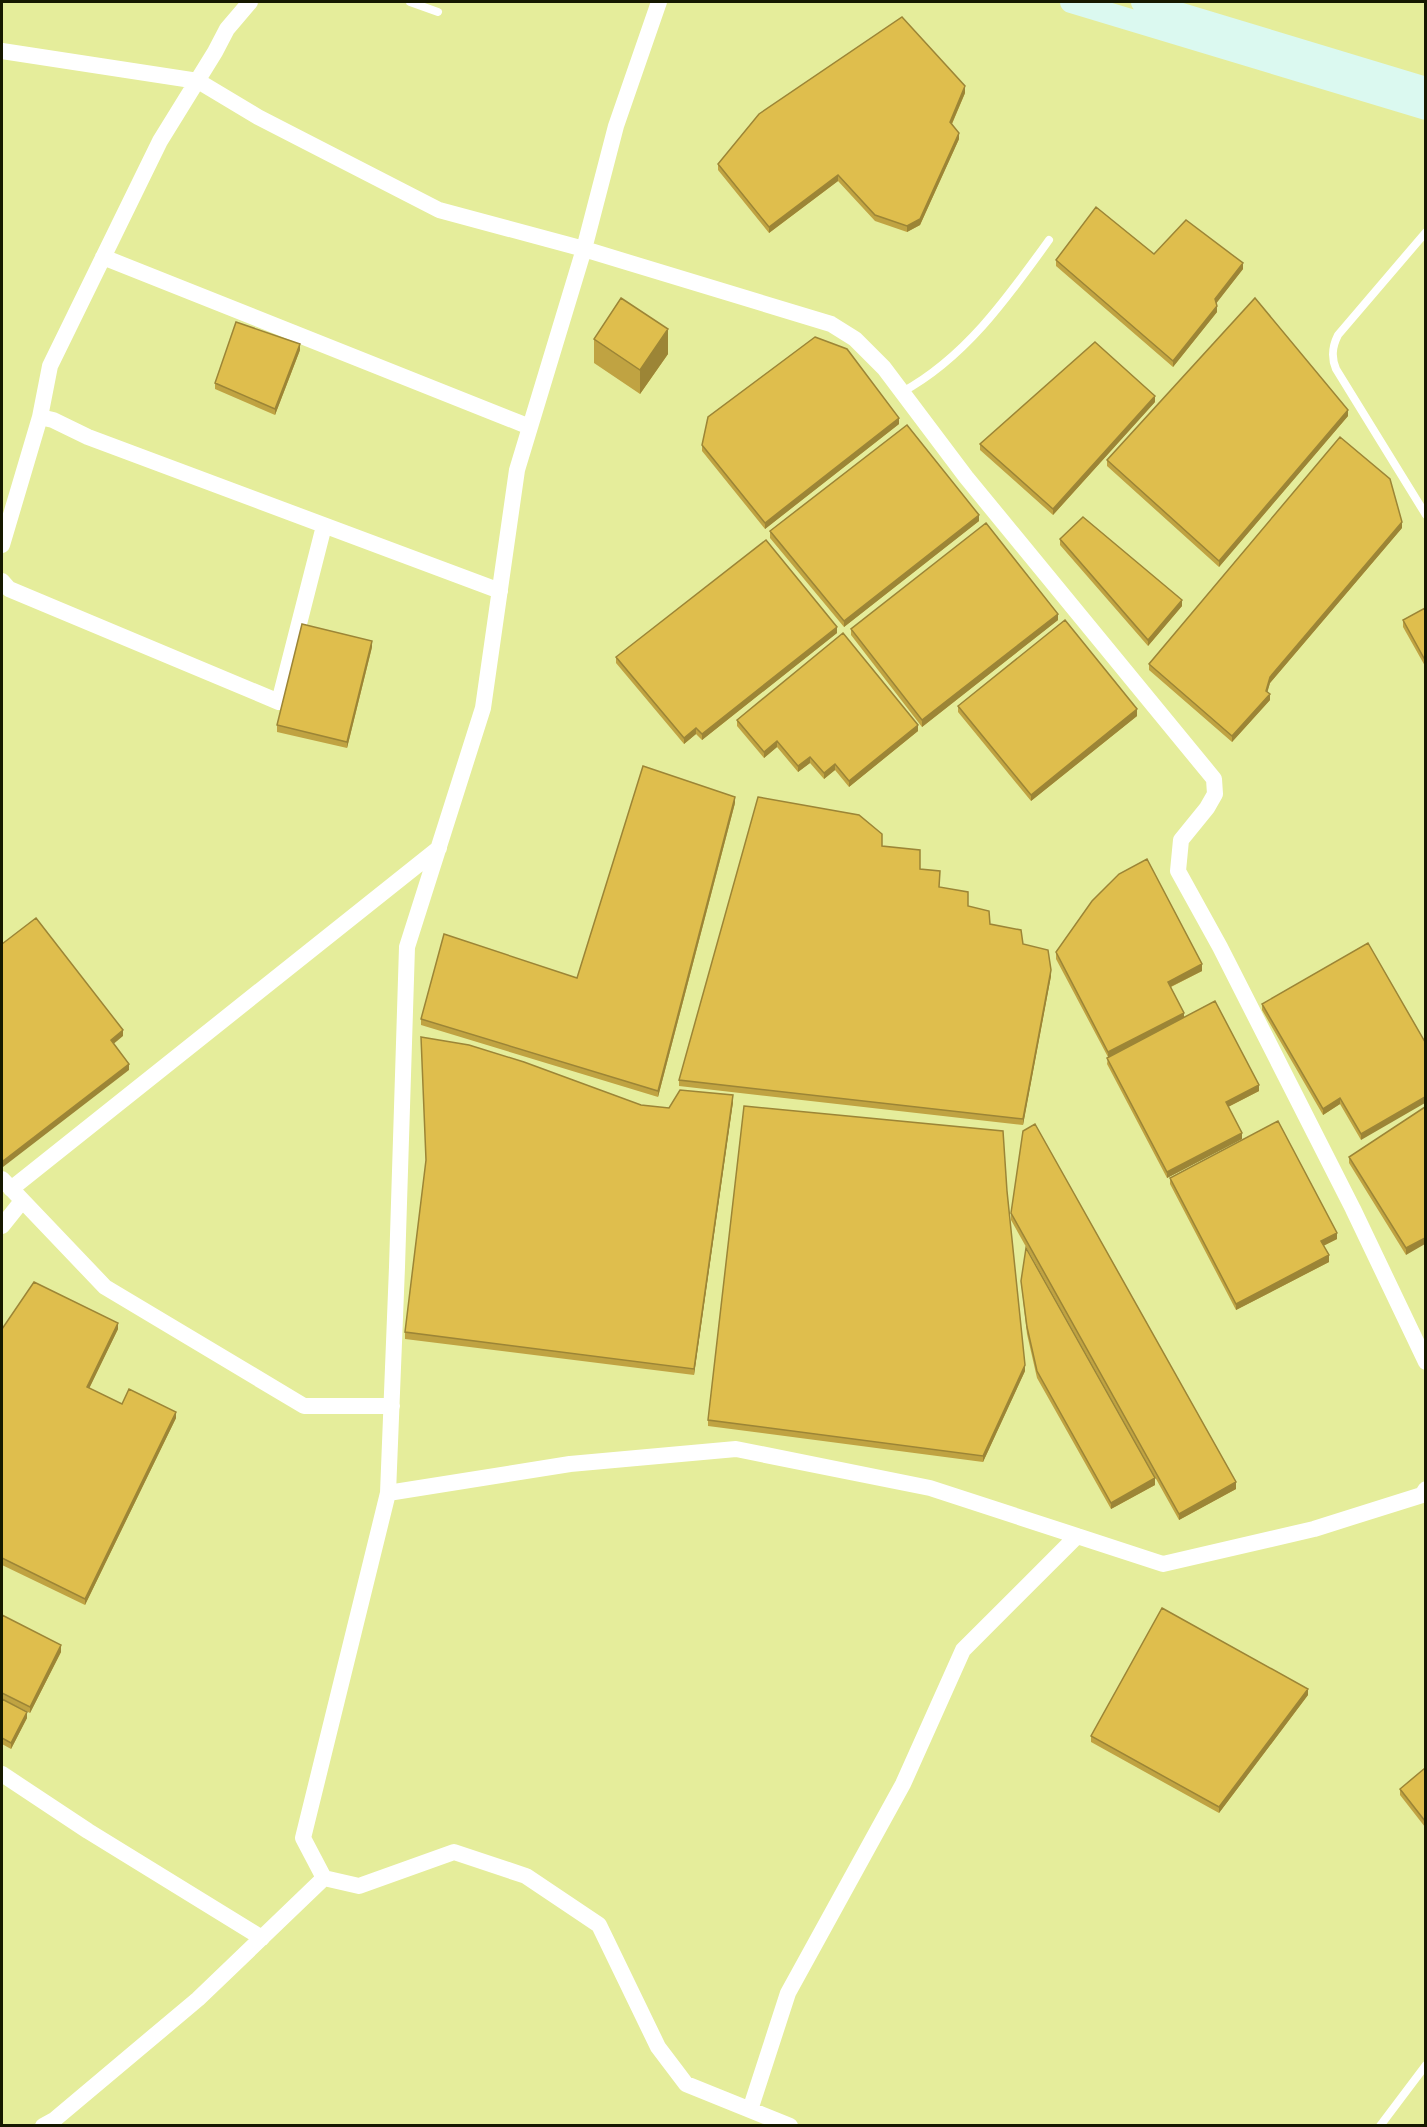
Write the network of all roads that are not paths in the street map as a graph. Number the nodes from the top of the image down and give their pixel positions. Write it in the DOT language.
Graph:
graph roads {
  1 [pos="250,2"];
  2 [pos="410,2"];
  3 [pos="659,2"];
  4 [pos="1071,2"];
  5 [pos="1142,2"];
  6 [pos="438,12"];
  7 [pos="2,51"];
  8 [pos="198,81"];
  9 [pos="1425,88"];
  10 [pos="1425,109"];
  11 [pos="1425,232"];
  12 [pos="1049,240"];
  13 [pos="584,249"];
  14 [pos="103,257"];
  15 [pos="902,392"];
  16 [pos="40,417"];
  17 [pos="530,427"];
  18 [pos="1425,515"];
  19 [pos="324,526"];
  20 [pos="2,544"];
  21 [pos="2,581"];
  22 [pos="500,591"];
  23 [pos="439,848"];
  24 [pos="11,1190"];
  25 [pos="2,1226"];
  26 [pos="1425,1362"];
  27 [pos="392,1406"];
  28 [pos="1425,1489"];
  29 [pos="388,1493"];
  30 [pos="1077,1536"];
  31 [pos="2,1774"];
  32 [pos="324,1878"];
  33 [pos="262,1938"];
  34 [pos="1425,2065"];
  35 [pos="750,2110"];
  36 [pos="53,2124"];
  37 [pos="790,2126"];
  38 [pos="1380,2126"];
  1 -- 8 [label="street"];
  2 -- 6 [label="lane"];
  3 -- 13 [label="street"];
  4 -- 10 [label="street"];
  5 -- 9 [label="street"];
  7 -- 8 [label="street"];
  8 -- 13 [label="street"];
  8 -- 14 [label="street"];
  11 -- 18 [label="lane"];
  12 -- 15 [label="lane"];
  13 -- 15 [label="street"];
  13 -- 17 [label="street"];
  14 -- 16 [label="street"];
  14 -- 17 [label="street"];
  15 -- 26 [label="street"];
  16 -- 19 [label="street"];
  16 -- 20 [label="street"];
  17 -- 22 [label="street"];
  19 -- 21 [label="street"];
  19 -- 22 [label="street"];
  22 -- 23 [label="street"];
  23 -- 24 [label="street"];
  23 -- 27 [label="street"];
  24 -- 25 [label="street"];
  24 -- 27 [label="street"];
  27 -- 29 [label="street"];
  28 -- 30 [label="street"];
  29 -- 30 [label="street"];
  29 -- 32 [label="street"];
  30 -- 35 [label="street"];
  31 -- 33 [label="street"];
  32 -- 33 [label="street"];
  32 -- 35 [label="street"];
  33 -- 36 [label="street"];
  34 -- 38 [label="lane"];
  35 -- 37 [label="street"];
}
